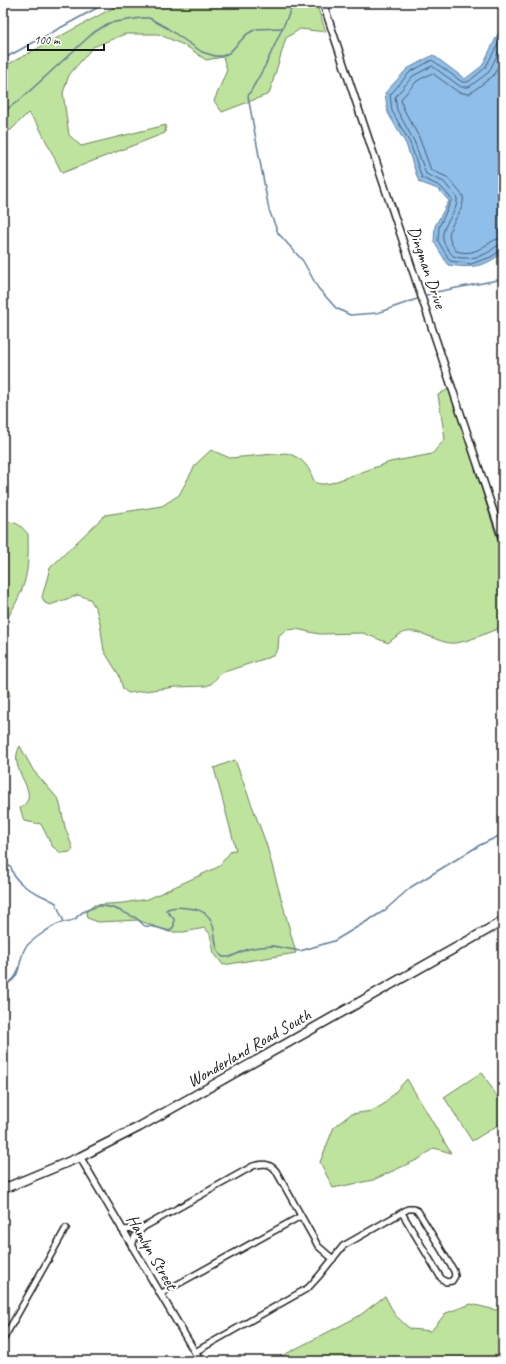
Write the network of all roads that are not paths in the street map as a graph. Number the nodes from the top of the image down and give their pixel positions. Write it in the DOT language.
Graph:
graph roads {
  1 [pos="323,3"];
  2 [pos="503,540"];
  3 [pos="503,921"];
  4 [pos="80,1157"];
  5 [pos="3,1189"];
  6 [pos="402,1213"];
  7 [pos="301,1216"];
  8 [pos="144,1227"];
  9 [pos="66,1228"];
  10 [pos="122,1230"];
  11 [pos="132,1247"];
  12 [pos="333,1259"];
  13 [pos="160,1294"];
  14 [pos="3,1340"];
  15 [pos="195,1352"];
  16 [pos="200,1361"];
  1 -- 2 [label="street, Dingman Drive"];
  3 -- 4 [label="main road, Wonderland Road South"];
  4 -- 5 [label="main road, Wonderland Road South"];
  4 -- 10 [label="street, Hamlyn Street"];
  6 -- 6 [label="street"];
  6 -- 12 [label="street"];
  7 -- 8 [label="street"];
  7 -- 12 [label="street"];
  7 -- 13 [label="street"];
  8 -- 10 [label="street"];
  8 -- 11 [label="street"];
  9 -- 14 [label="street"];
  10 -- 11 [label="street, Hamlyn Street"];
  11 -- 13 [label="street, Hamlyn Street"];
  12 -- 15 [label="street"];
  13 -- 15 [label="street, Hamlyn Street"];
  15 -- 16 [label="street, Hamlyn Street"];
}
